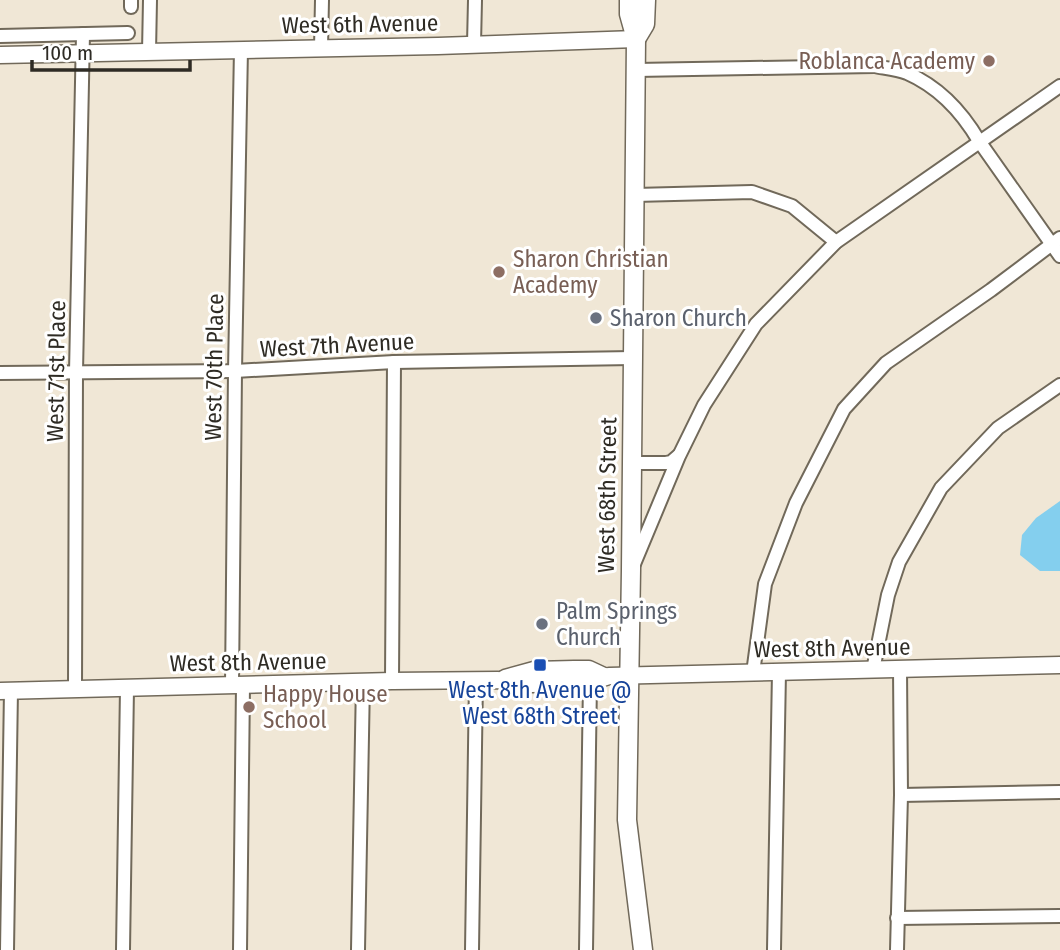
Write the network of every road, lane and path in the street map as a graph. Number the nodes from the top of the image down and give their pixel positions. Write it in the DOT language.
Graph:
graph roads {
  1 [pos="150,0"];
  2 [pos="322,0"];
  3 [pos="475,0"];
  4 [pos="629,0"];
  5 [pos="646,0"];
  6 [pos="128,33"];
  7 [pos="83,34"];
  8 [pos="0,36"];
  9 [pos="636,39"];
  10 [pos="474,44"];
  11 [pos="321,48"];
  12 [pos="241,49"];
  13 [pos="149,52"];
  14 [pos="83,53"];
  15 [pos="0,55"];
  16 [pos="636,70"];
  17 [pos="1060,86"];
  18 [pos="979,141"];
  19 [pos="635,195"];
  20 [pos="1056,241"];
  21 [pos="836,242"];
  22 [pos="1060,256"];
  23 [pos="633,358"];
  24 [pos="394,362"];
  25 [pos="235,371"];
  26 [pos="76,372"];
  27 [pos="0,373"];
  28 [pos="1060,384"];
  29 [pos="679,456"];
  30 [pos="632,463"];
  31 [pos="631,570"];
  32 [pos="1060,665"];
  33 [pos="900,669"];
  34 [pos="873,670"];
  35 [pos="779,672"];
  36 [pos="754,673"];
  37 [pos="630,676"];
  38 [pos="597,679"];
  39 [pos="476,680"];
  40 [pos="392,681"];
  41 [pos="363,682"];
  42 [pos="238,685"];
  43 [pos="127,688"];
  44 [pos="75,689"];
  45 [pos="6,690"];
  46 [pos="1060,792"];
  47 [pos="901,795"];
  48 [pos="1060,916"];
  49 [pos="897,918"];
  50 [pos="7,950"];
  51 [pos="123,950"];
  52 [pos="240,950"];
  53 [pos="358,950"];
  54 [pos="472,950"];
  55 [pos="586,950"];
  56 [pos="643,950"];
  57 [pos="774,950"];
  58 [pos="897,950"];
  1 -- 13 [label="street"];
  2 -- 11 [label="street"];
  3 -- 10 [label="street"];
  4 -- 9 [label="main road, West 68th Street"];
  5 -- 9 [label="main road, West 68th Street"];
  6 -- 7 [label="street"];
  7 -- 8 [label="street"];
  7 -- 14 [label="street, West 71st Place"];
  9 -- 10 [label="street, West 6th Avenue"];
  9 -- 16 [label="main road, West 68th Street"];
  10 -- 11 [label="street, West 6th Avenue"];
  11 -- 12 [label="street, West 6th Avenue"];
  12 -- 13 [label="street, West 6th Avenue"];
  12 -- 25 [label="street, West 70th Place"];
  13 -- 14 [label="street, West 6th Avenue"];
  14 -- 15 [label="street, West 6th Avenue"];
  14 -- 26 [label="street, West 71st Place"];
  16 -- 18 [label="street"];
  16 -- 19 [label="main road, West 68th Street"];
  17 -- 18 [label="street"];
  18 -- 20 [label="street"];
  18 -- 21 [label="street"];
  19 -- 21 [label="street"];
  19 -- 23 [label="main road, West 68th Street"];
  20 -- 22 [label="street"];
  20 -- 36 [label="street"];
  21 -- 29 [label="street"];
  23 -- 24 [label="street, West 7th Avenue"];
  23 -- 30 [label="main road, West 68th Street"];
  24 -- 25 [label="street, West 7th Avenue"];
  24 -- 40 [label="street"];
  25 -- 26 [label="street, West 7th Avenue"];
  25 -- 42 [label="street, West 70th Place"];
  26 -- 27 [label="street, West 7th Avenue"];
  26 -- 44 [label="street, West 71st Place"];
  28 -- 34 [label="street"];
  29 -- 30 [label="street"];
  29 -- 31 [label="street"];
  30 -- 31 [label="main road, West 68th Street"];
  31 -- 37 [label="main road, West 68th Street"];
  32 -- 33 [label="street, West 8th Avenue"];
  33 -- 34 [label="street, West 8th Avenue"];
  33 -- 47 [label="street"];
  34 -- 35 [label="street, West 8th Avenue"];
  35 -- 36 [label="street, West 8th Avenue"];
  35 -- 57 [label="street"];
  36 -- 37 [label="street, West 8th Avenue"];
  37 -- 38 [label="street, West 8th Avenue"];
  37 -- 56 [label="main road, West 68th Street"];
  38 -- 39 [label="street, West 8th Avenue"];
  38 -- 55 [label="street"];
  39 -- 40 [label="street, West 8th Avenue"];
  39 -- 54 [label="street"];
  40 -- 41 [label="street, West 8th Avenue"];
  41 -- 42 [label="street, West 8th Avenue"];
  41 -- 53 [label="street"];
  42 -- 43 [label="street, West 8th Avenue"];
  42 -- 52 [label="street, West 70th Place"];
  43 -- 44 [label="street, West 8th Avenue"];
  43 -- 51 [label="street"];
  44 -- 45 [label="street, West 8th Avenue"];
  45 -- 50 [label="street"];
  46 -- 47 [label="street"];
  47 -- 49 [label="street"];
  48 -- 49 [label="street"];
  49 -- 58 [label="street"];
}
